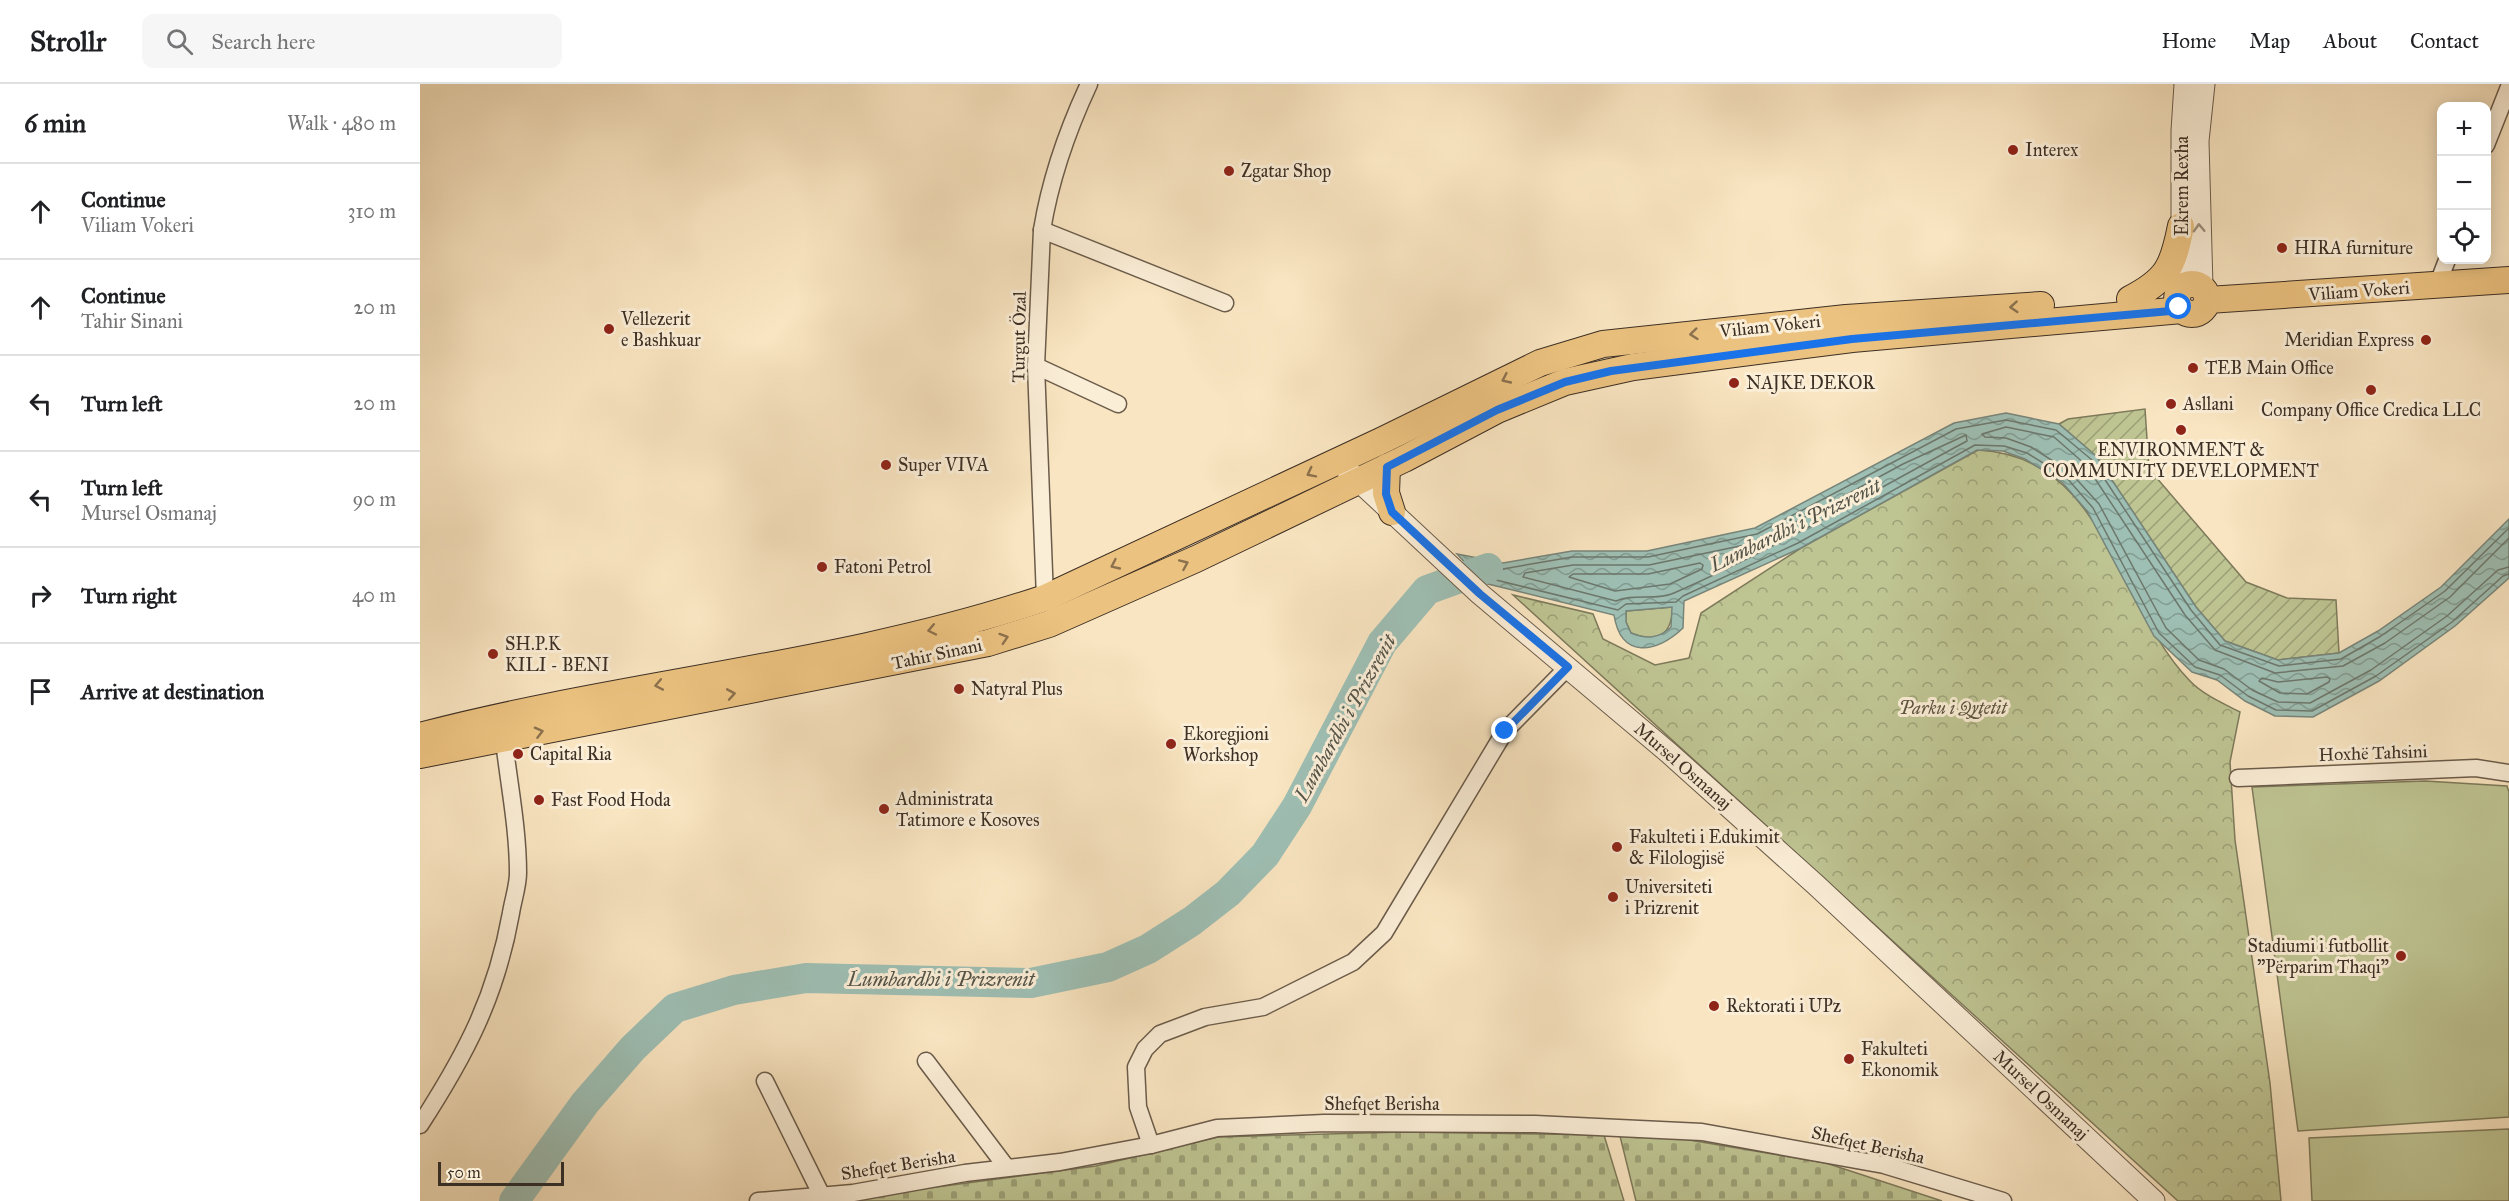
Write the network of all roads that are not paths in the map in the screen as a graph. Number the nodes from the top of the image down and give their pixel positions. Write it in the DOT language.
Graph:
graph roads {
  1 [pos="1089,84"];
  2 [pos="2185,84"];
  3 [pos="2204,84"];
  4 [pos="2509,87"];
  5 [pos="2491,134"];
  6 [pos="2181,226"];
  7 [pos="1042,230"];
  8 [pos="2445,264"];
  9 [pos="2509,280"];
  10 [pos="2437,286"];
  11 [pos="2190,296"];
  12 [pos="2130,299"];
  13 [pos="1225,303"];
  14 [pos="1036,366"];
  15 [pos="1118,404"];
  16 [pos="1383,440"];
  17 [pos="1422,450"];
  18 [pos="1338,461"];
  19 [pos="1387,467"];
  20 [pos="1359,481"];
  21 [pos="1392,512"];
  22 [pos="1045,598"];
  23 [pos="1568,667"];
  24 [pos="420,736"];
  25 [pos="504,741"];
  26 [pos="420,755"];
  27 [pos="2509,773"];
  28 [pos="2238,778"];
  29 [pos="926,1060"];
  30 [pos="765,1081"];
  31 [pos="420,1125"];
  32 [pos="1151,1145"];
  33 [pos="1007,1168"];
  34 [pos="873,1195"];
  35 [pos="822,1196"];
  36 [pos="758,1201"];
  37 [pos="2003,1201"];
  38 [pos="2154,1201"];
  1 -- 7 [label="street, Turgut Özal"];
  2 -- 6 [label="street, Ekrem Rexha"];
  11 -- 3 [label="street, Ekrem Rexha, one-way"];
  4 -- 5 [label="street"];
  6 -- 11 [label="street, Ekrem Rexha"];
  6 -- 12 [label="main road"];
  7 -- 13 [label="street"];
  7 -- 14 [label="street, Turgut Özal"];
  8 -- 10 [label="street"];
  9 -- 10 [label="main road, Viliam Vokeri"];
  10 -- 11 [label="main road, Viliam Vokeri"];
  11 -- 12 [label="main road, Viliam Vokeri"];
  11 -- 17 [label="main road, Viliam Vokeri"];
  12 -- 16 [label="main road, Viliam Vokeri, one-way"];
  14 -- 15 [label="street"];
  14 -- 22 [label="street, Turgut Özal"];
  16 -- 18 [label="main road, Tahir Sinani"];
  17 -- 19 [label="main road, Tahir Sinani"];
  18 -- 20 [label="street, Mursel Osmanaj"];
  18 -- 22 [label="main road, Tahir Sinani, one-way"];
  19 -- 20 [label="main road, Tahir Sinani"];
  19 -- 21 [label="main road"];
  20 -- 21 [label="street, Mursel Osmanaj"];
  25 -- 20 [label="main road, Tahir Sinani, one-way"];
  21 -- 23 [label="street, Mursel Osmanaj"];
  22 -- 24 [label="main road, Tahir Sinani, one-way"];
  23 -- 32 [label="street"];
  23 -- 38 [label="street, Mursel Osmanaj"];
  25 -- 26 [label="main road, Tahir Sinani"];
  25 -- 31 [label="street"];
  27 -- 28 [label="street, Hoxhë Tahsini"];
  29 -- 33 [label="street"];
  30 -- 35 [label="street"];
  32 -- 33 [label="street, Shefqet Berisha"];
  32 -- 37 [label="street, Shefqet Berisha"];
  33 -- 34 [label="street, Shefqet Berisha"];
  34 -- 35 [label="street, Shefqet Berisha"];
  35 -- 36 [label="street, Shefqet Berisha"];
}
